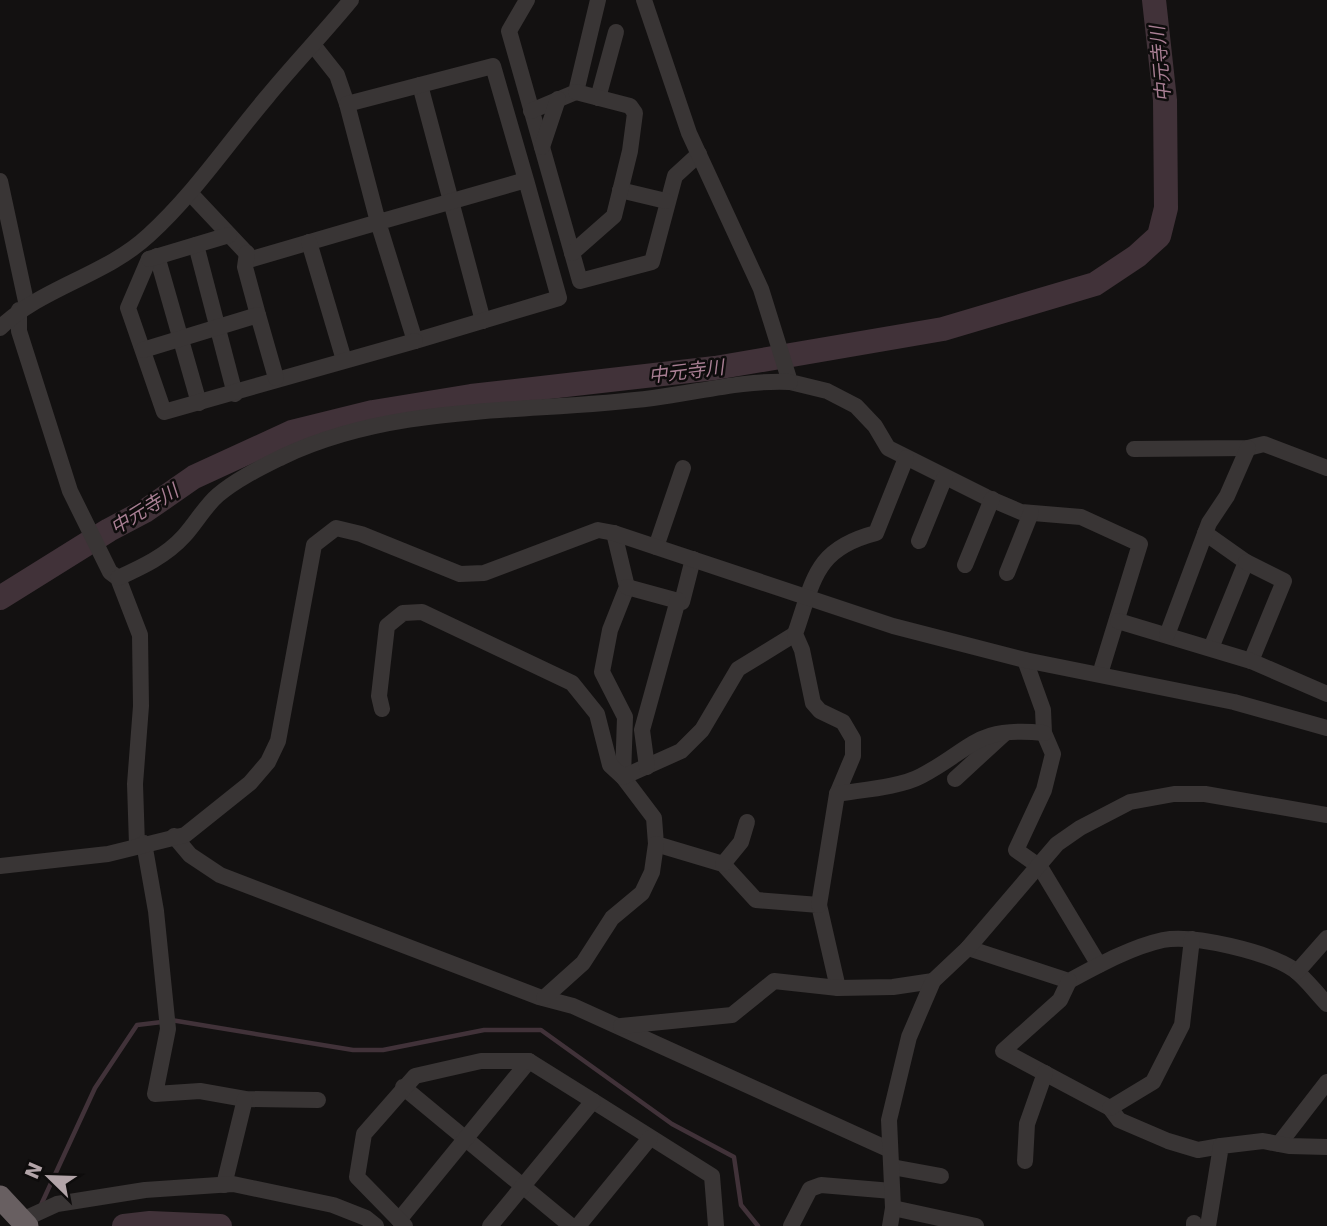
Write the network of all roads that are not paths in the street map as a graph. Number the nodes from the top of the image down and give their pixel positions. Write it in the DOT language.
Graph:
graph roads {
  1 [pos="351,0"];
  2 [pos="527,0"];
  3 [pos="598,0"];
  4 [pos="644,0"];
  5 [pos="616,32"];
  6 [pos="314,46"];
  7 [pos="420,85"];
  8 [pos="576,92"];
  9 [pos="598,98"];
  10 [pos="558,99"];
  11 [pos="347,104"];
  12 [pos="531,108"];
  13 [pos="508,115"];
  14 [pos="542,147"];
  15 [pos="699,154"];
  16 [pos="526,180"];
  17 [pos="0,181"];
  18 [pos="620,190"];
  19 [pos="190,193"];
  20 [pos="666,201"];
  21 [pos="451,202"];
  22 [pos="379,222"];
  23 [pos="229,235"];
  24 [pos="309,242"];
  25 [pos="196,245"];
  26 [pos="133,247"];
  27 [pos="247,253"];
  28 [pos="573,256"];
  29 [pos="153,258"];
  30 [pos="550,266"];
  31 [pos="23,308"];
  32 [pos="258,315"];
  33 [pos="483,321"];
  34 [pos="217,327"];
  35 [pos="0,328"];
  36 [pos="180,339"];
  37 [pos="415,341"];
  38 [pos="143,350"];
  39 [pos="344,360"];
  40 [pos="789,376"];
  41 [pos="276,378"];
  42 [pos="235,394"];
  43 [pos="199,403"];
  44 [pos="1248,448"];
  45 [pos="1134,449"];
  46 [pos="906,458"];
  47 [pos="683,468"];
  48 [pos="1327,468"];
  49 [pos="945,477"];
  50 [pos="992,499"];
  51 [pos="1031,513"];
  52 [pos="614,533"];
  53 [pos="1205,533"];
  54 [pos="919,541"];
  55 [pos="656,547"];
  56 [pos="692,559"];
  57 [pos="1246,562"];
  58 [pos="965,565"];
  59 [pos="1007,573"];
  60 [pos="114,575"];
  61 [pos="627,587"];
  62 [pos="808,596"];
  63 [pos="678,600"];
  64 [pos="1118,621"];
  65 [pos="795,634"];
  66 [pos="1167,635"];
  67 [pos="1211,648"];
  68 [pos="1025,660"];
  69 [pos="1251,661"];
  70 [pos="1100,674"];
  71 [pos="1327,694"];
  72 [pos="382,709"];
  73 [pos="1327,728"];
  74 [pos="1010,729"];
  75 [pos="1044,733"];
  76 [pos="647,766"];
  77 [pos="623,777"];
  78 [pos="955,779"];
  79 [pos="837,794"];
  80 [pos="1326,810"];
  81 [pos="747,821"];
  82 [pos="174,836"];
  83 [pos="141,844"];
  84 [pos="656,844"];
  85 [pos="723,864"];
  86 [pos="0,866"];
  87 [pos="1040,867"];
  88 [pos="819,905"];
  89 [pos="1327,937"];
  90 [pos="1192,939"];
  91 [pos="968,947"];
  92 [pos="1099,965"];
  93 [pos="1297,972"];
  94 [pos="933,981"];
  95 [pos="1069,981"];
  96 [pos="838,988"];
  97 [pos="544,998"];
  98 [pos="1327,1004"];
  99 [pos="618,1027"];
  100 [pos="529,1061"];
  101 [pos="1045,1073"];
  102 [pos="1327,1082"];
  103 [pos="403,1087"];
  104 [pos="246,1100"];
  105 [pos="318,1100"];
  106 [pos="593,1101"];
  107 [pos="1110,1108"];
  108 [pos="650,1138"];
  109 [pos="465,1139"];
  110 [pos="1279,1144"];
  111 [pos="1221,1146"];
  112 [pos="1327,1147"];
  113 [pos="890,1150"];
  114 [pos="1025,1161"];
  115 [pos="892,1167"];
  116 [pos="941,1175"];
  117 [pos="224,1185"];
  118 [pos="523,1186"];
  119 [pos="892,1191"];
  120 [pos="0,1197"];
  121 [pos="893,1208"];
  122 [pos="25,1223"];
  123 [pos="402,1223"];
  124 [pos="1199,1225"];
  125 [pos="376,1226"];
  126 [pos="490,1226"];
  127 [pos="571,1226"];
  128 [pos="578,1226"];
  129 [pos="716,1226"];
  130 [pos="790,1226"];
  131 [pos="890,1226"];
  132 [pos="976,1226"];
  1 -- 6 [label="street"];
  2 -- 12 [label="street"];
  3 -- 8 [label="street"];
  4 -- 15 [label="street"];
  5 -- 9 [label="street"];
  6 -- 11 [label="street"];
  6 -- 19 [label="street"];
  7 -- 11 [label="street"];
  7 -- 13 [label="street"];
  7 -- 21 [label="street"];
  8 -- 9 [label="street"];
  8 -- 10 [label="street"];
  9 -- 18 [label="street"];
  10 -- 12 [label="street"];
  10 -- 14 [label="street"];
  11 -- 22 [label="street"];
  12 -- 13 [label="street"];
  12 -- 14 [label="street"];
  13 -- 16 [label="street"];
  14 -- 28 [label="street"];
  15 -- 20 [label="street"];
  15 -- 40 [label="street"];
  16 -- 21 [label="street"];
  16 -- 30 [label="street"];
  17 -- 31 [label="street"];
  18 -- 20 [label="street"];
  18 -- 28 [label="street"];
  19 -- 23 [label="street"];
  19 -- 26 [label="street"];
  20 -- 28 [label="street"];
  21 -- 22 [label="street"];
  21 -- 33 [label="street"];
  22 -- 24 [label="street"];
  22 -- 37 [label="street"];
  23 -- 25 [label="street"];
  23 -- 27 [label="street"];
  24 -- 27 [label="street"];
  24 -- 39 [label="street"];
  25 -- 29 [label="street"];
  25 -- 34 [label="street"];
  26 -- 29 [label="street"];
  26 -- 31 [label="street"];
  27 -- 32 [label="street"];
  28 -- 30 [label="street"];
  29 -- 36 [label="street"];
  29 -- 38 [label="street"];
  30 -- 33 [label="street"];
  31 -- 35 [label="street"];
  31 -- 60 [label="street"];
  32 -- 34 [label="street"];
  32 -- 41 [label="street"];
  33 -- 37 [label="street"];
  34 -- 36 [label="street"];
  34 -- 42 [label="street"];
  36 -- 38 [label="street"];
  36 -- 43 [label="street"];
  37 -- 39 [label="street"];
  38 -- 43 [label="street"];
  39 -- 41 [label="street"];
  40 -- 46 [label="street"];
  40 -- 60 [label="street"];
  41 -- 42 [label="street"];
  42 -- 43 [label="street"];
  44 -- 45 [label="street"];
  44 -- 48 [label="street"];
  44 -- 53 [label="street"];
  46 -- 49 [label="street"];
  46 -- 62 [label="street"];
  47 -- 55 [label="street"];
  49 -- 50 [label="street"];
  49 -- 54 [label="street"];
  50 -- 51 [label="street"];
  50 -- 58 [label="street"];
  51 -- 59 [label="street"];
  51 -- 64 [label="street"];
  52 -- 55 [label="street"];
  52 -- 61 [label="street"];
  52 -- 82 [label="street"];
  53 -- 57 [label="street"];
  53 -- 66 [label="street"];
  55 -- 56 [label="street"];
  56 -- 62 [label="street"];
  56 -- 63 [label="street"];
  57 -- 67 [label="street"];
  57 -- 69 [label="street"];
  60 -- 83 [label="street"];
  61 -- 63 [label="street"];
  61 -- 77 [label="street"];
  62 -- 65 [label="street"];
  62 -- 68 [label="street"];
  63 -- 76 [label="street"];
  64 -- 66 [label="street"];
  64 -- 70 [label="street"];
  65 -- 76 [label="street"];
  65 -- 79 [label="street"];
  66 -- 67 [label="street"];
  67 -- 69 [label="street"];
  68 -- 70 [label="street"];
  68 -- 75 [label="street"];
  69 -- 71 [label="street"];
  70 -- 73 [label="street"];
  72 -- 77 [label="street"];
  74 -- 75 [label="street"];
  74 -- 78 [label="street"];
  74 -- 79 [label="street"];
  75 -- 87 [label="street"];
  76 -- 77 [label="street"];
  77 -- 84 [label="street"];
  79 -- 88 [label="street"];
  80 -- 87 [label="street"];
  81 -- 85 [label="street"];
  82 -- 83 [label="street"];
  82 -- 97 [label="street"];
  83 -- 86 [label="street"];
  83 -- 104 [label="street"];
  84 -- 85 [label="street"];
  84 -- 97 [label="street"];
  85 -- 88 [label="street"];
  87 -- 91 [label="street"];
  87 -- 92 [label="street"];
  88 -- 96 [label="street"];
  89 -- 93 [label="street"];
  90 -- 92 [label="street"];
  90 -- 93 [label="street"];
  90 -- 107 [label="street"];
  91 -- 94 [label="street"];
  91 -- 95 [label="street"];
  92 -- 95 [label="street"];
  93 -- 98 [label="street"];
  94 -- 96 [label="street"];
  94 -- 113 [label="street"];
  95 -- 101 [label="street"];
  96 -- 99 [label="street"];
  97 -- 99 [label="street"];
  99 -- 113 [label="street"];
  100 -- 103 [label="street"];
  100 -- 106 [label="street"];
  100 -- 109 [label="street"];
  101 -- 107 [label="street"];
  101 -- 114 [label="street"];
  102 -- 110 [label="street"];
  103 -- 109 [label="street"];
  103 -- 123 [label="street"];
  104 -- 105 [label="street"];
  104 -- 117 [label="street"];
  106 -- 108 [label="street"];
  106 -- 118 [label="street"];
  107 -- 111 [label="street"];
  108 -- 128 [label="street"];
  108 -- 129 [label="street"];
  109 -- 118 [label="street"];
  109 -- 123 [label="street"];
  110 -- 111 [label="street"];
  110 -- 112 [label="street"];
  111 -- 124 [label="street"];
  113 -- 115 [label="street"];
  115 -- 116 [label="street"];
  115 -- 119 [label="street"];
  117 -- 122 [label="street"];
  117 -- 125 [label="street"];
  118 -- 126 [label="street"];
  118 -- 127 [label="street"];
  119 -- 121 [label="street"];
  119 -- 130 [label="street"];
  120 -- 122 [label="highway"];
  121 -- 131 [label="street"];
  121 -- 132 [label="street"];
}
